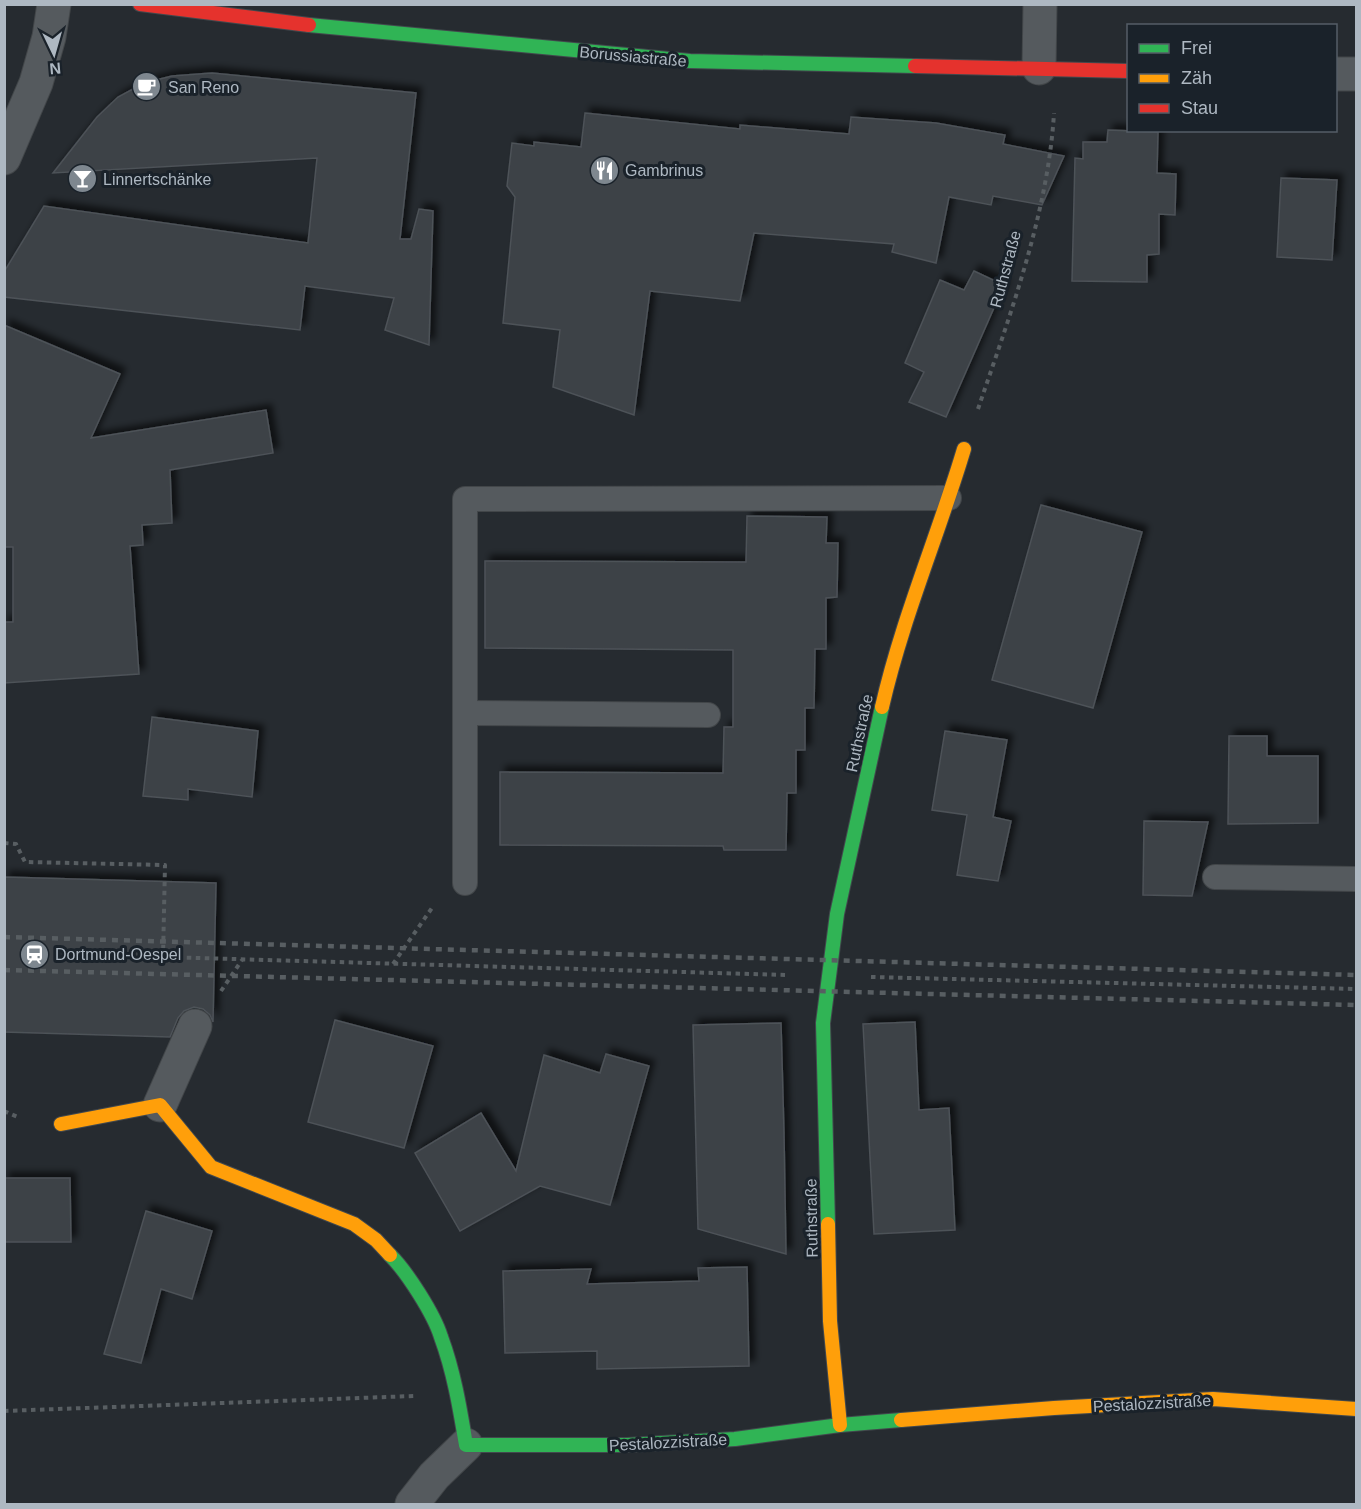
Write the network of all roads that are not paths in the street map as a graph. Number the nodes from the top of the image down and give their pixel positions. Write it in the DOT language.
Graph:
graph roads {
  1 [pos="54,4"];
  2 [pos="140,4"];
  3 [pos="1040,4"];
  4 [pos="1048,69"];
  5 [pos="1127,71"];
  6 [pos="1337,74"];
  7 [pos="1356,74"];
  8 [pos="4,158"];
  9 [pos="964,449"];
  10 [pos="949,498"];
  11 [pos="465,712"];
  12 [pos="708,715"];
  13 [pos="1215,877"];
  14 [pos="1356,879"];
  15 [pos="465,883"];
  16 [pos="195,1026"];
  17 [pos="160,1105"];
  18 [pos="61,1124"];
  19 [pos="1356,1409"];
  20 [pos="840,1425"];
  21 [pos="466,1445"];
  22 [pos="412,1504"];
  1 -- 8 [label="street"];
  2 -- 4 [label="street, Borussiastraße"];
  3 -- 4 [label="street"];
  4 -- 5 [label="street, Borussiastraße"];
  6 -- 7 [label="street"];
  9 -- 10 [label="street, Ruthstraße"];
  10 -- 11 [label="lane"];
  10 -- 20 [label="street, Ruthstraße"];
  11 -- 12 [label="lane"];
  11 -- 15 [label="lane"];
  13 -- 14 [label="lane"];
  16 -- 17 [label="street"];
  17 -- 18 [label="street"];
  17 -- 21 [label="street"];
  19 -- 20 [label="street, Pestalozzistraße"];
  20 -- 21 [label="street, Pestalozzistraße"];
  21 -- 22 [label="street"];
}
